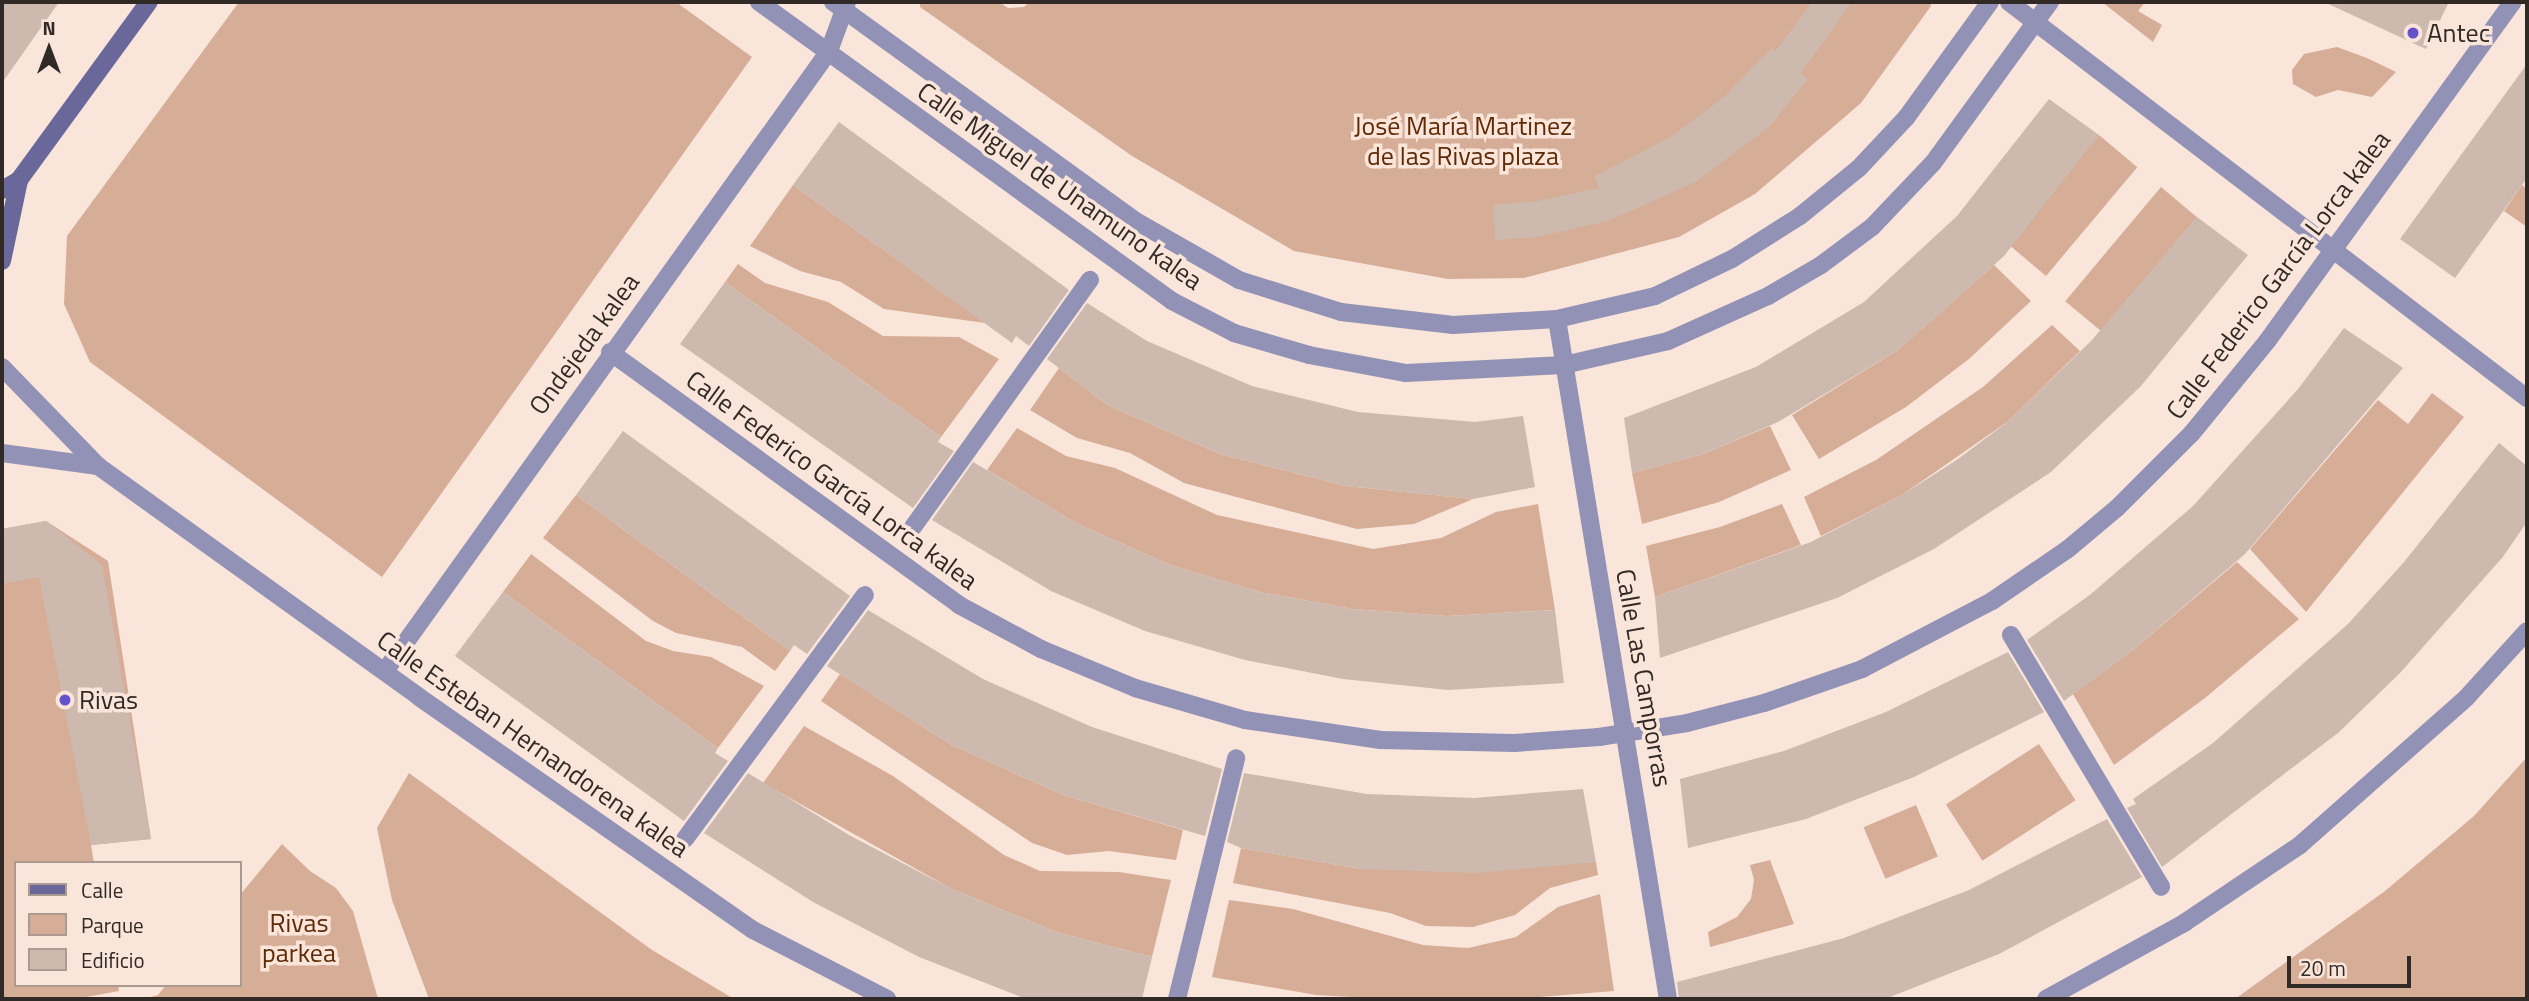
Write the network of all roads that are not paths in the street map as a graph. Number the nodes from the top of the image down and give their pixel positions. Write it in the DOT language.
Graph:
graph roads {
  1 [pos="149,2"];
  2 [pos="759,2"];
  3 [pos="1990,2"];
  4 [pos="2009,2"];
  5 [pos="2050,2"];
  6 [pos="2513,2"];
  7 [pos="842,4"];
  8 [pos="2036,22"];
  9 [pos="829,51"];
  10 [pos="19,180"];
  11 [pos="2,190"];
  12 [pos="2336,251"];
  13 [pos="2,261"];
  14 [pos="1090,280"];
  15 [pos="1557,319"];
  16 [pos="610,352"];
  17 [pos="1564,365"];
  18 [pos="2,367"];
  19 [pos="2527,398"];
  20 [pos="2,453"];
  21 [pos="98,466"];
  22 [pos="913,527"];
  23 [pos="865,594"];
  24 [pos="2527,631"];
  25 [pos="2011,635"];
  26 [pos="385,671"];
  27 [pos="1626,732"];
  28 [pos="1236,758"];
  29 [pos="685,839"];
  30 [pos="2161,887"];
  31 [pos="887,999"];
  32 [pos="1177,999"];
  33 [pos="1668,999"];
  34 [pos="2046,999"];
  1 -- 10 [label="street"];
  2 -- 9 [label="street, Calle Miguel de Unamuno kalea"];
  3 -- 15 [label="street, Calle Miguel de Unamuno kalea"];
  4 -- 8 [label="street"];
  5 -- 8 [label="street, Calle Miguel de Unamuno kalea"];
  6 -- 12 [label="street, Calle Federico García Lorca kalea"];
  7 -- 9 [label="street, Ondejeda kalea"];
  7 -- 15 [label="street, Calle Miguel de Unamuno kalea"];
  8 -- 12 [label="street"];
  8 -- 17 [label="street, Calle Miguel de Unamuno kalea"];
  9 -- 16 [label="street, Ondejeda kalea"];
  9 -- 17 [label="street, Calle Miguel de Unamuno kalea"];
  10 -- 11 [label="street"];
  10 -- 13 [label="street"];
  12 -- 19 [label="street"];
  12 -- 27 [label="street, Calle Federico García Lorca kalea"];
  14 -- 22 [label="street"];
  15 -- 17 [label="street, Calle Las Camporras"];
  16 -- 26 [label="street, Ondejeda kalea"];
  16 -- 27 [label="street, Calle Federico García Lorca kalea"];
  17 -- 27 [label="street, Calle Las Camporras"];
  18 -- 21 [label="street"];
  20 -- 21 [label="street"];
  21 -- 26 [label="street, Calle Esteban Hernandorena kalea"];
  23 -- 29 [label="street"];
  24 -- 34 [label="street"];
  25 -- 30 [label="street"];
  26 -- 31 [label="street, Calle Esteban Hernandorena kalea"];
  27 -- 33 [label="street, Calle Las Camporras"];
  28 -- 32 [label="street"];
}
